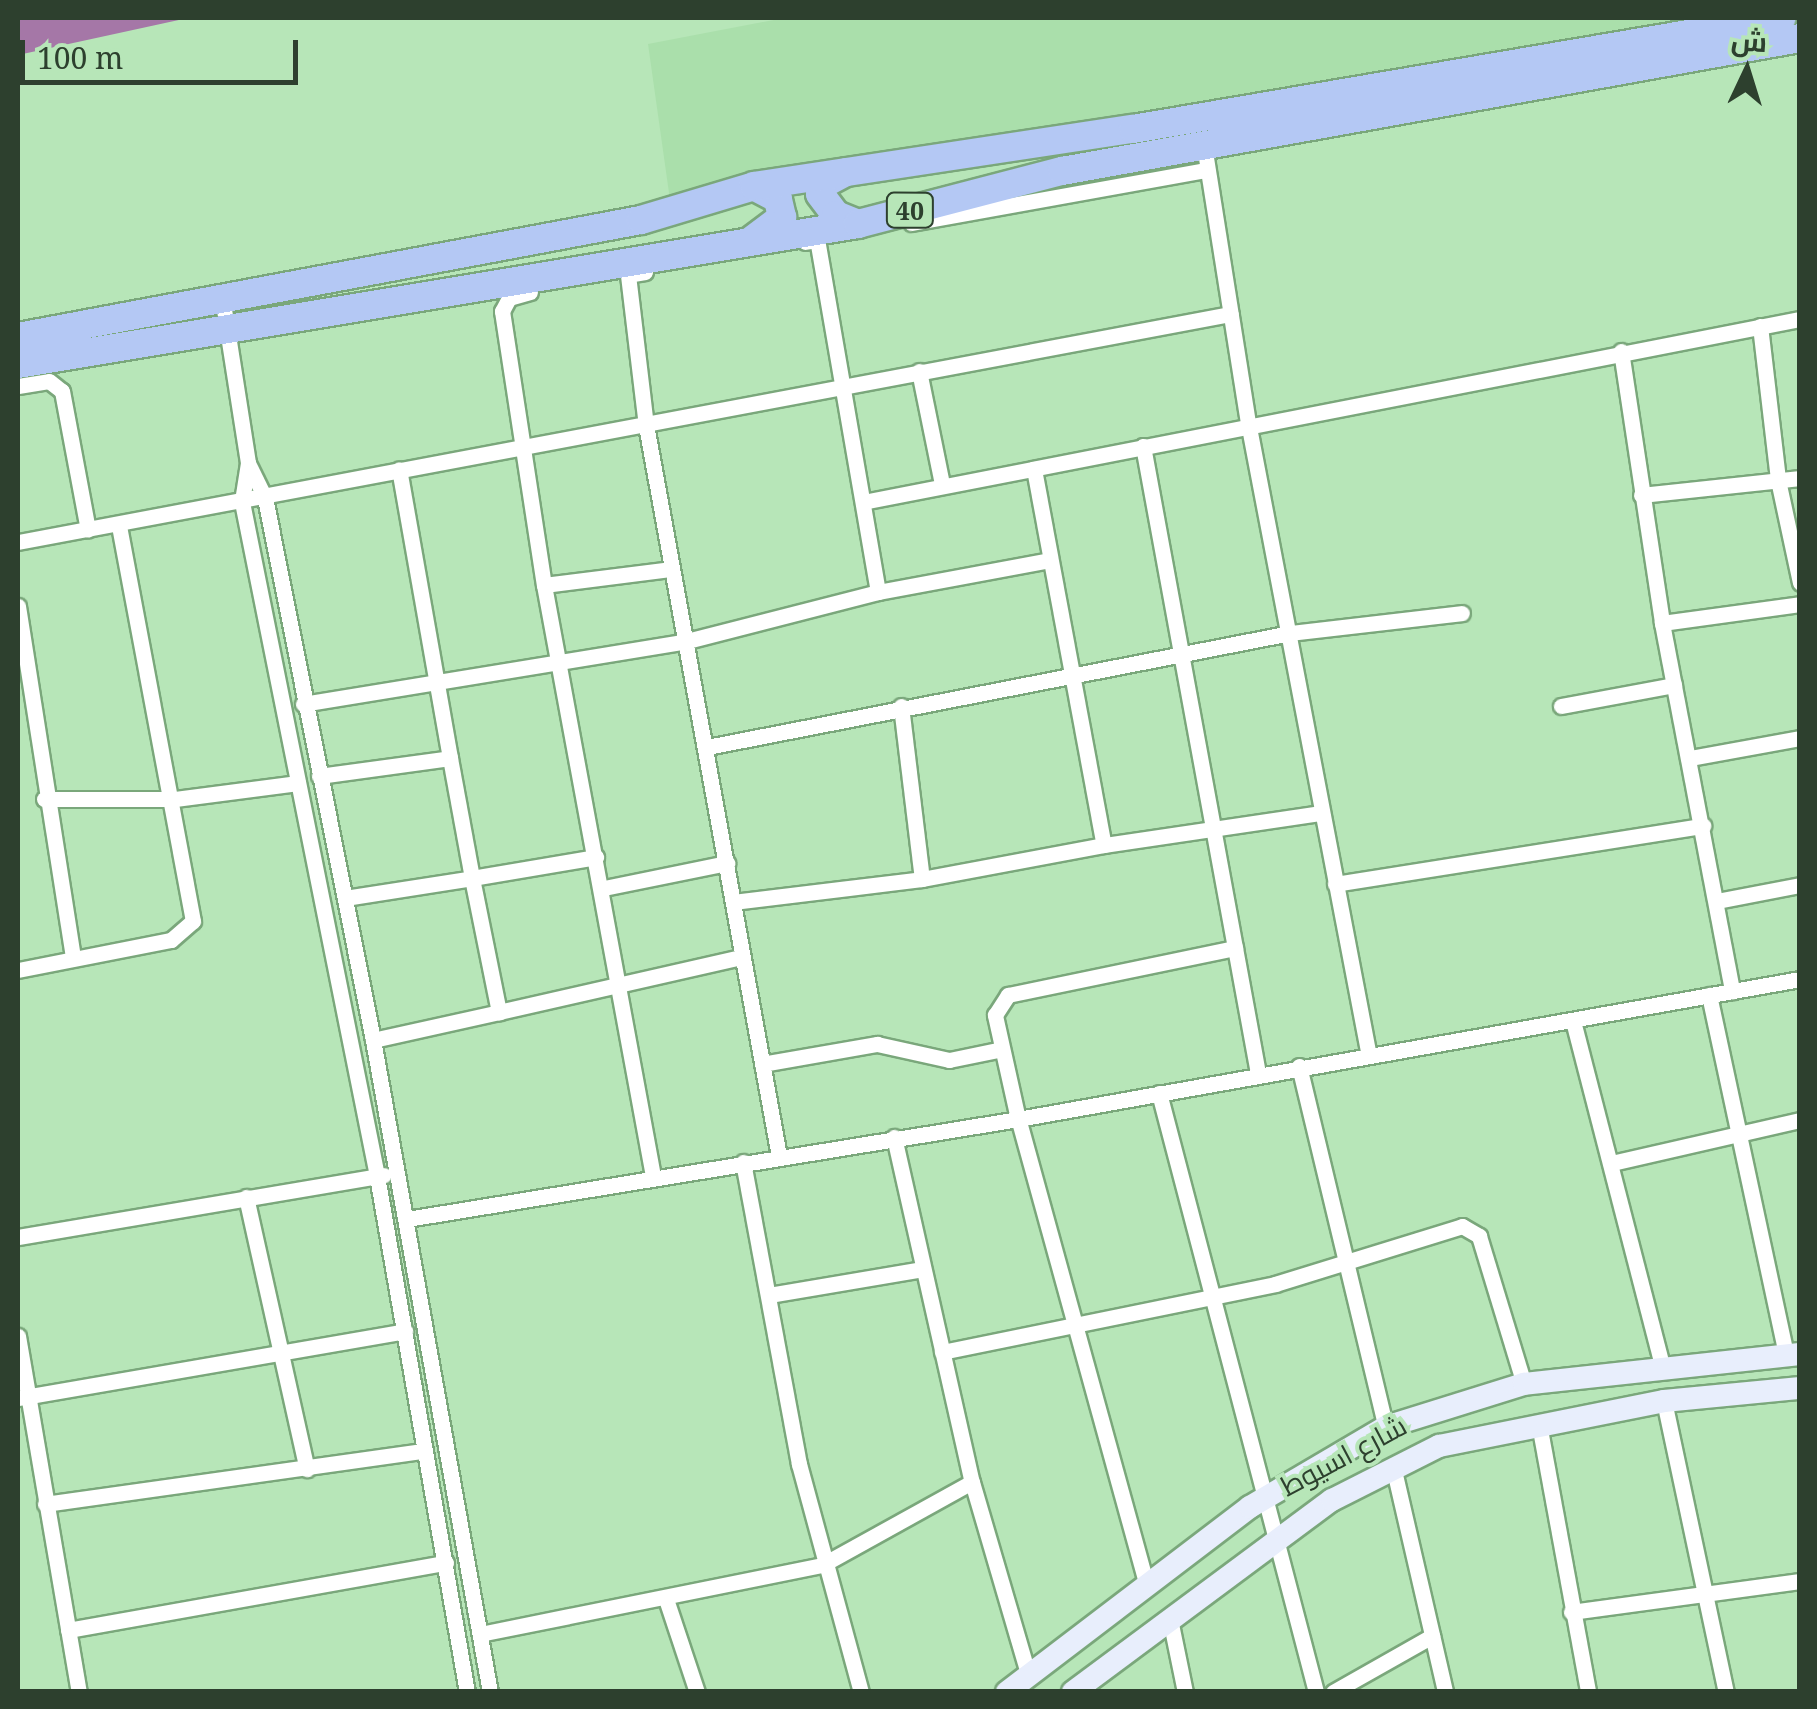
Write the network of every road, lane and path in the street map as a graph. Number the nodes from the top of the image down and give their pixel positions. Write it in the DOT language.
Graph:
graph roads {
  1 [pos="1782,18"];
  2 [pos="1800,38"];
  3 [pos="1541,70"];
  4 [pos="1206,158"];
  5 [pos="847,172"];
  6 [pos="754,186"];
  7 [pos="858,224"];
  8 [pos="817,240"];
  9 [pos="742,245"];
  10 [pos="628,275"];
  11 [pos="223,303"];
  12 [pos="1231,314"];
  13 [pos="1800,319"];
  14 [pos="1760,326"];
  15 [pos="224,331"];
  16 [pos="18,337"];
  17 [pos="1621,351"];
  18 [pos="18,364"];
  19 [pos="919,371"];
  20 [pos="18,386"];
  21 [pos="840,386"];
  22 [pos="1248,422"];
  23 [pos="646,425"];
  24 [pos="1143,446"];
  25 [pos="523,447"];
  26 [pos="248,463"];
  27 [pos="399,469"];
  28 [pos="1034,469"];
  29 [pos="1800,478"];
  30 [pos="1778,480"];
  31 [pos="942,484"];
  32 [pos="1640,495"];
  33 [pos="265,498"];
  34 [pos="242,502"];
  35 [pos="863,502"];
  36 [pos="120,524"];
  37 [pos="88,530"];
  38 [pos="18,542"];
  39 [pos="1050,560"];
  40 [pos="670,568"];
  41 [pos="1800,582"];
  42 [pos="544,585"];
  43 [pos="878,592"];
  44 [pos="1800,604"];
  45 [pos="18,606"];
  46 [pos="1462,614"];
  47 [pos="1662,624"];
  48 [pos="1290,633"];
  49 [pos="683,642"];
  50 [pos="1182,653"];
  51 [pos="554,663"];
  52 [pos="1071,674"];
  53 [pos="437,684"];
  54 [pos="1674,686"];
  55 [pos="304,704"];
  56 [pos="901,706"];
  57 [pos="1560,706"];
  58 [pos="1800,738"];
  59 [pos="707,747"];
  60 [pos="450,758"];
  61 [pos="1690,758"];
  62 [pos="319,776"];
  63 [pos="298,782"];
  64 [pos="44,799"];
  65 [pos="175,799"];
  66 [pos="1321,813"];
  67 [pos="1703,826"];
  68 [pos="1213,827"];
  69 [pos="1104,845"];
  70 [pos="596,857"];
  71 [pos="726,864"];
  72 [pos="472,878"];
  73 [pos="922,879"];
  74 [pos="1335,884"];
  75 [pos="1800,885"];
  76 [pos="604,888"];
  77 [pos="345,898"];
  78 [pos="1717,901"];
  79 [pos="733,902"];
  80 [pos="1236,948"];
  81 [pos="73,957"];
  82 [pos="741,957"];
  83 [pos="18,970"];
  84 [pos="1800,979"];
  85 [pos="620,986"];
  86 [pos="1732,991"];
  87 [pos="1709,996"];
  88 [pos="500,1012"];
  89 [pos="1573,1021"];
  90 [pos="373,1040"];
  91 [pos="1002,1050"];
  92 [pos="1368,1051"];
  93 [pos="762,1064"];
  94 [pos="1299,1066"];
  95 [pos="1258,1073"];
  96 [pos="1159,1094"];
  97 [pos="1018,1119"];
  98 [pos="1800,1120"];
  99 [pos="1740,1132"];
  100 [pos="894,1137"];
  101 [pos="779,1156"];
  102 [pos="743,1162"];
  103 [pos="1612,1164"];
  104 [pos="398,1173"];
  105 [pos="377,1176"];
  106 [pos="653,1176"];
  107 [pos="246,1197"];
  108 [pos="406,1219"];
  109 [pos="18,1237"];
  110 [pos="1348,1266"];
  111 [pos="923,1270"];
  112 [pos="769,1295"];
  113 [pos="1213,1298"];
  114 [pos="1077,1327"];
  115 [pos="405,1331"];
  116 [pos="18,1336"];
  117 [pos="280,1351"];
  118 [pos="942,1352"];
  119 [pos="1793,1354"];
  120 [pos="1662,1366"];
  121 [pos="1524,1384"];
  122 [pos="1799,1390"];
  123 [pos="22,1397"];
  124 [pos="1664,1402"];
  125 [pos="1431,1410"];
  126 [pos="1539,1424"];
  127 [pos="1386,1428"];
  128 [pos="1439,1446"];
  129 [pos="424,1451"];
  130 [pos="1393,1466"];
  131 [pos="307,1469"];
  132 [pos="972,1482"];
  133 [pos="1263,1498"];
  134 [pos="44,1504"];
  135 [pos="1275,1540"];
  136 [pos="446,1563"];
  137 [pos="822,1564"];
  138 [pos="1800,1581"];
  139 [pos="1147,1586"];
  140 [pos="1704,1591"];
  141 [pos="666,1599"];
  142 [pos="1571,1612"];
  143 [pos="1170,1618"];
  144 [pos="68,1630"];
  145 [pos="480,1634"];
  146 [pos="1432,1636"];
  147 [pos="1028,1674"];
  148 [pos="78,1692"];
  149 [pos="467,1692"];
  150 [pos="490,1692"];
  151 [pos="697,1692"];
  152 [pos="861,1692"];
  153 [pos="1007,1692"];
  154 [pos="1073,1692"];
  155 [pos="1185,1692"];
  156 [pos="1316,1692"];
  157 [pos="1332,1692"];
  158 [pos="1445,1692"];
  159 [pos="1588,1692"];
  160 [pos="1726,1692"];
  1 -- 3 [label="highway, 40"];
  2 -- 3 [label="highway, 40"];
  3 -- 4 [label="highway, 40"];
  3 -- 5 [label="highway, 40"];
  4 -- 7 [label="highway, 40"];
  4 -- 8 [label="street"];
  4 -- 12 [label="street"];
  5 -- 6 [label="highway, 40"];
  5 -- 7 [label="highway"];
  6 -- 9 [label="highway"];
  6 -- 11 [label="highway, 40"];
  7 -- 9 [label="highway, 40"];
  8 -- 10 [label="street"];
  8 -- 21 [label="street"];
  9 -- 15 [label="highway, 40"];
  10 -- 23 [label="street"];
  10 -- 25 [label="street"];
  11 -- 15 [label="street"];
  11 -- 16 [label="highway, 40"];
  12 -- 19 [label="street"];
  12 -- 22 [label="street"];
  13 -- 14 [label="street"];
  14 -- 17 [label="street"];
  14 -- 30 [label="street"];
  15 -- 18 [label="highway, 40"];
  15 -- 26 [label="street"];
  17 -- 22 [label="street"];
  17 -- 32 [label="street"];
  19 -- 21 [label="street"];
  19 -- 31 [label="street"];
  20 -- 37 [label="street"];
  21 -- 23 [label="street"];
  21 -- 35 [label="street"];
  22 -- 24 [label="street"];
  22 -- 48 [label="street"];
  23 -- 25 [label="street"];
  23 -- 40 [label="street"];
  24 -- 28 [label="street"];
  24 -- 50 [label="street"];
  25 -- 27 [label="street"];
  25 -- 42 [label="street"];
  26 -- 33 [label="street"];
  26 -- 34 [label="street"];
  27 -- 33 [label="street"];
  27 -- 53 [label="street"];
  28 -- 31 [label="street"];
  28 -- 39 [label="street"];
  29 -- 30 [label="street"];
  30 -- 32 [label="street"];
  30 -- 41 [label="street"];
  31 -- 35 [label="street"];
  32 -- 47 [label="street"];
  33 -- 34 [label="street"];
  33 -- 55 [label="street"];
  34 -- 36 [label="street"];
  34 -- 63 [label="street"];
  35 -- 43 [label="street"];
  36 -- 37 [label="street"];
  36 -- 65 [label="street"];
  37 -- 38 [label="street"];
  39 -- 43 [label="street"];
  39 -- 52 [label="street"];
  40 -- 42 [label="street"];
  40 -- 49 [label="street"];
  42 -- 51 [label="street"];
  43 -- 49 [label="street"];
  44 -- 47 [label="street"];
  45 -- 64 [label="street"];
  46 -- 48 [label="street"];
  47 -- 54 [label="street"];
  48 -- 50 [label="street"];
  48 -- 66 [label="street"];
  49 -- 51 [label="street"];
  49 -- 59 [label="street"];
  50 -- 52 [label="street"];
  50 -- 68 [label="street"];
  51 -- 53 [label="street"];
  51 -- 70 [label="street"];
  52 -- 56 [label="street"];
  52 -- 69 [label="street"];
  53 -- 55 [label="street"];
  53 -- 60 [label="street"];
  54 -- 57 [label="street"];
  54 -- 61 [label="street"];
  55 -- 62 [label="street"];
  56 -- 59 [label="street"];
  56 -- 73 [label="street"];
  58 -- 61 [label="street"];
  59 -- 71 [label="street"];
  60 -- 62 [label="street"];
  60 -- 72 [label="street"];
  61 -- 67 [label="street"];
  62 -- 77 [label="street"];
  63 -- 65 [label="street"];
  63 -- 105 [label="street"];
  64 -- 65 [label="street"];
  64 -- 81 [label="street"];
  65 -- 81 [label="street"];
  66 -- 68 [label="street"];
  66 -- 74 [label="street"];
  67 -- 74 [label="street"];
  67 -- 78 [label="street"];
  68 -- 69 [label="street"];
  68 -- 80 [label="street"];
  69 -- 73 [label="street"];
  70 -- 72 [label="street"];
  70 -- 76 [label="street"];
  71 -- 76 [label="street"];
  71 -- 79 [label="street"];
  72 -- 77 [label="street"];
  72 -- 88 [label="street"];
  73 -- 79 [label="street"];
  74 -- 92 [label="street"];
  75 -- 78 [label="street"];
  76 -- 85 [label="street"];
  77 -- 90 [label="street"];
  78 -- 86 [label="street"];
  79 -- 82 [label="street"];
  80 -- 91 [label="street"];
  80 -- 95 [label="street"];
  81 -- 83 [label="street"];
  82 -- 85 [label="street"];
  82 -- 93 [label="street"];
  84 -- 86 [label="street"];
  85 -- 88 [label="street"];
  85 -- 106 [label="street"];
  86 -- 87 [label="street"];
  87 -- 89 [label="street"];
  87 -- 99 [label="street"];
  88 -- 90 [label="street"];
  89 -- 92 [label="street"];
  89 -- 103 [label="street"];
  90 -- 104 [label="street"];
  91 -- 93 [label="street"];
  91 -- 97 [label="street"];
  92 -- 94 [label="street"];
  93 -- 101 [label="street"];
  94 -- 95 [label="street"];
  94 -- 110 [label="street"];
  95 -- 96 [label="street"];
  96 -- 97 [label="street"];
  96 -- 113 [label="street"];
  97 -- 100 [label="street"];
  97 -- 114 [label="street"];
  98 -- 99 [label="street"];
  99 -- 103 [label="street"];
  99 -- 119 [label="street"];
  100 -- 101 [label="street"];
  100 -- 111 [label="street"];
  101 -- 102 [label="street"];
  102 -- 106 [label="street"];
  102 -- 112 [label="street"];
  103 -- 120 [label="street"];
  104 -- 105 [label="street"];
  104 -- 108 [label="street"];
  105 -- 107 [label="street"];
  105 -- 115 [label="street"];
  106 -- 108 [label="street"];
  107 -- 109 [label="street"];
  107 -- 117 [label="street"];
  108 -- 145 [label="street"];
  110 -- 113 [label="street"];
  110 -- 121 [label="street"];
  110 -- 127 [label="street"];
  111 -- 112 [label="street"];
  111 -- 118 [label="street"];
  112 -- 137 [label="street"];
  113 -- 114 [label="street"];
  113 -- 133 [label="street"];
  114 -- 118 [label="street"];
  114 -- 139 [label="street"];
  115 -- 117 [label="street"];
  115 -- 129 [label="street"];
  116 -- 123 [label="street"];
  117 -- 123 [label="street"];
  117 -- 131 [label="street"];
  118 -- 132 [label="street"];
  119 -- 120 [label="street, شارع اسيوط"];
  120 -- 121 [label="street, شارع اسيوط"];
  121 -- 125 [label="street, شارع اسيوط"];
  122 -- 124 [label="street, شارع اسيوط"];
  123 -- 134 [label="street"];
  124 -- 126 [label="street, شارع اسيوط"];
  124 -- 140 [label="street"];
  125 -- 127 [label="street, شارع اسيوط"];
  125 -- 128 [label="street"];
  126 -- 128 [label="street, شارع اسيوط"];
  126 -- 142 [label="street"];
  127 -- 133 [label="street, شارع اسيوط"];
  128 -- 130 [label="street, شارع اسيوط"];
  129 -- 131 [label="street"];
  129 -- 136 [label="street"];
  130 -- 135 [label="street, شارع اسيوط"];
  130 -- 146 [label="street"];
  131 -- 134 [label="street"];
  132 -- 137 [label="street"];
  132 -- 147 [label="street"];
  133 -- 135 [label="street"];
  133 -- 139 [label="street, شارع اسيوط"];
  134 -- 144 [label="street"];
  135 -- 143 [label="street, شارع اسيوط"];
  135 -- 156 [label="street"];
  136 -- 144 [label="street"];
  136 -- 149 [label="street"];
  137 -- 141 [label="street"];
  137 -- 152 [label="street"];
  138 -- 140 [label="street"];
  139 -- 147 [label="street, شارع اسيوط"];
  140 -- 142 [label="street"];
  140 -- 160 [label="street"];
  141 -- 145 [label="street"];
  141 -- 151 [label="street"];
  142 -- 159 [label="street"];
  143 -- 154 [label="street, شارع اسيوط"];
  143 -- 155 [label="street"];
  144 -- 148 [label="street"];
  145 -- 150 [label="street"];
  146 -- 157 [label="street"];
  146 -- 158 [label="street"];
  147 -- 153 [label="street, شارع اسيوط"];
}
